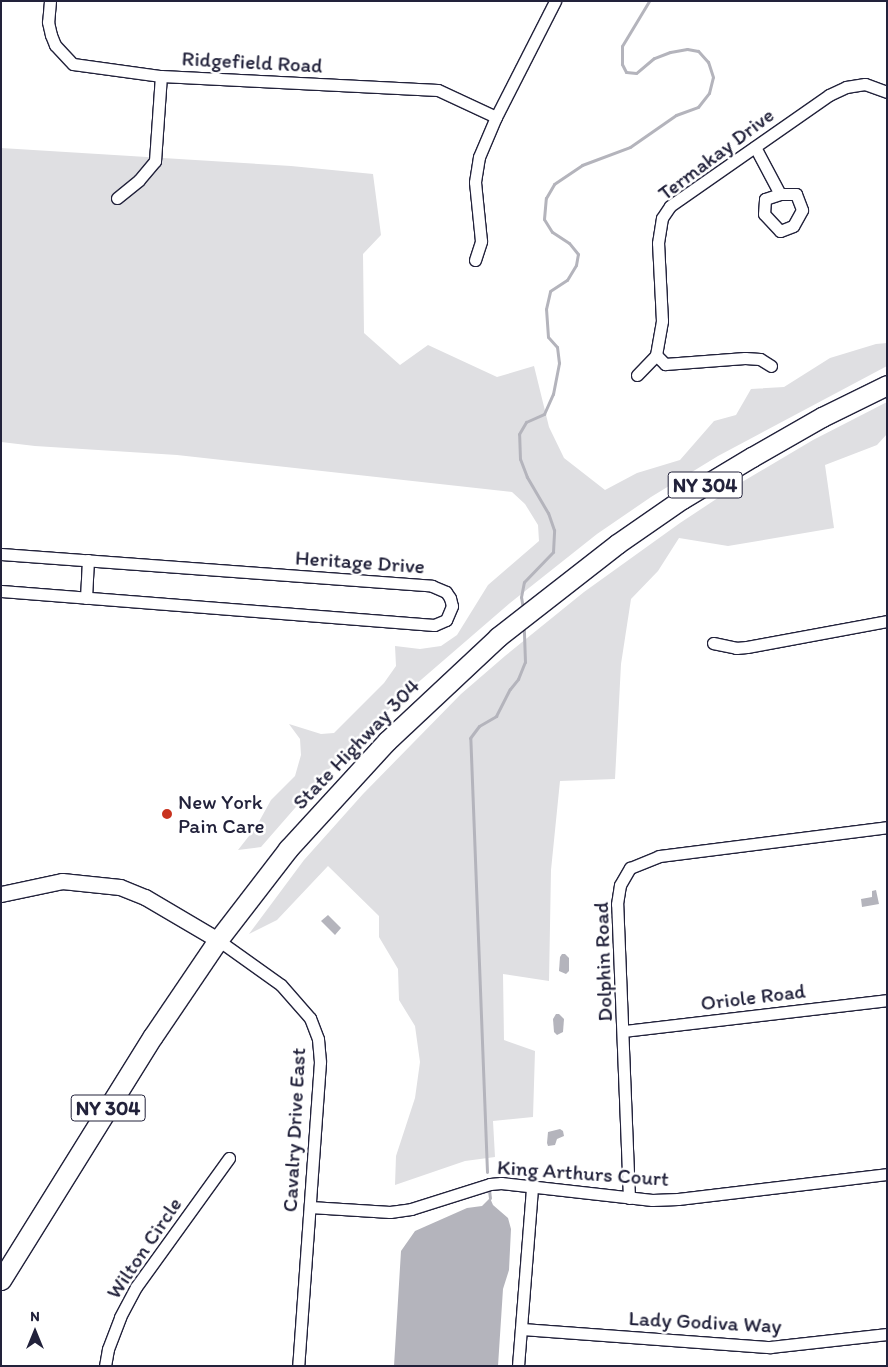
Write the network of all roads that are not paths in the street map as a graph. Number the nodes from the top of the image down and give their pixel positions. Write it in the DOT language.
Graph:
graph roads {
  1 [pos="50,1"];
  2 [pos="555,1"];
  3 [pos="161,76"];
  4 [pos="887,92"];
  5 [pos="496,117"];
  6 [pos="756,147"];
  7 [pos="780,194"];
  8 [pos="117,198"];
  9 [pos="475,260"];
  10 [pos="656,355"];
  11 [pos="771,366"];
  12 [pos="638,375"];
  13 [pos="887,385"];
  14 [pos="1,554"];
  15 [pos="88,560"];
  16 [pos="1,591"];
  17 [pos="86,598"];
  18 [pos="887,621"];
  19 [pos="713,643"];
  20 [pos="887,827"];
  21 [pos="1,894"];
  22 [pos="218,940"];
  23 [pos="887,1000"];
  24 [pos="624,1031"];
  25 [pos="229,1158"];
  26 [pos="887,1174"];
  27 [pos="532,1188"];
  28 [pos="629,1198"];
  29 [pos="310,1207"];
  30 [pos="1,1280"];
  31 [pos="522,1329"];
  32 [pos="887,1334"];
  33 [pos="104,1366"];
  34 [pos="298,1366"];
  35 [pos="518,1366"];
  1 -- 3 [label="street, Ridgefield Road"];
  2 -- 5 [label="street"];
  3 -- 5 [label="street, Ridgefield Road"];
  3 -- 8 [label="street"];
  4 -- 6 [label="street, Termakay Drive"];
  5 -- 9 [label="street"];
  6 -- 7 [label="street"];
  6 -- 10 [label="street, Termakay Drive"];
  10 -- 11 [label="street"];
  10 -- 12 [label="street"];
  13 -- 22 [label="main road, State Highway 304 / NY 304"];
  14 -- 15 [label="street, Heritage Drive"];
  15 -- 17 [label="street"];
  15 -- 17 [label="street, Heritage Drive"];
  16 -- 17 [label="street, Heritage Drive"];
  18 -- 19 [label="street"];
  20 -- 24 [label="street, Dolphin Road"];
  21 -- 22 [label="street"];
  22 -- 29 [label="street, Cavalry Drive East"];
  22 -- 30 [label="main road, State Highway 304 / NY 304"];
  23 -- 24 [label="street, Oriole Road"];
  24 -- 28 [label="street, Dolphin Road"];
  25 -- 33 [label="street, Wilton Circle"];
  26 -- 28 [label="street, King Arthurs Court"];
  27 -- 28 [label="street, King Arthurs Court"];
  27 -- 29 [label="street, King Arthurs Court"];
  27 -- 31 [label="street"];
  29 -- 34 [label="street, Cavalry Drive East"];
  31 -- 32 [label="street, Lady Godiva Way"];
  31 -- 35 [label="street"];
}
